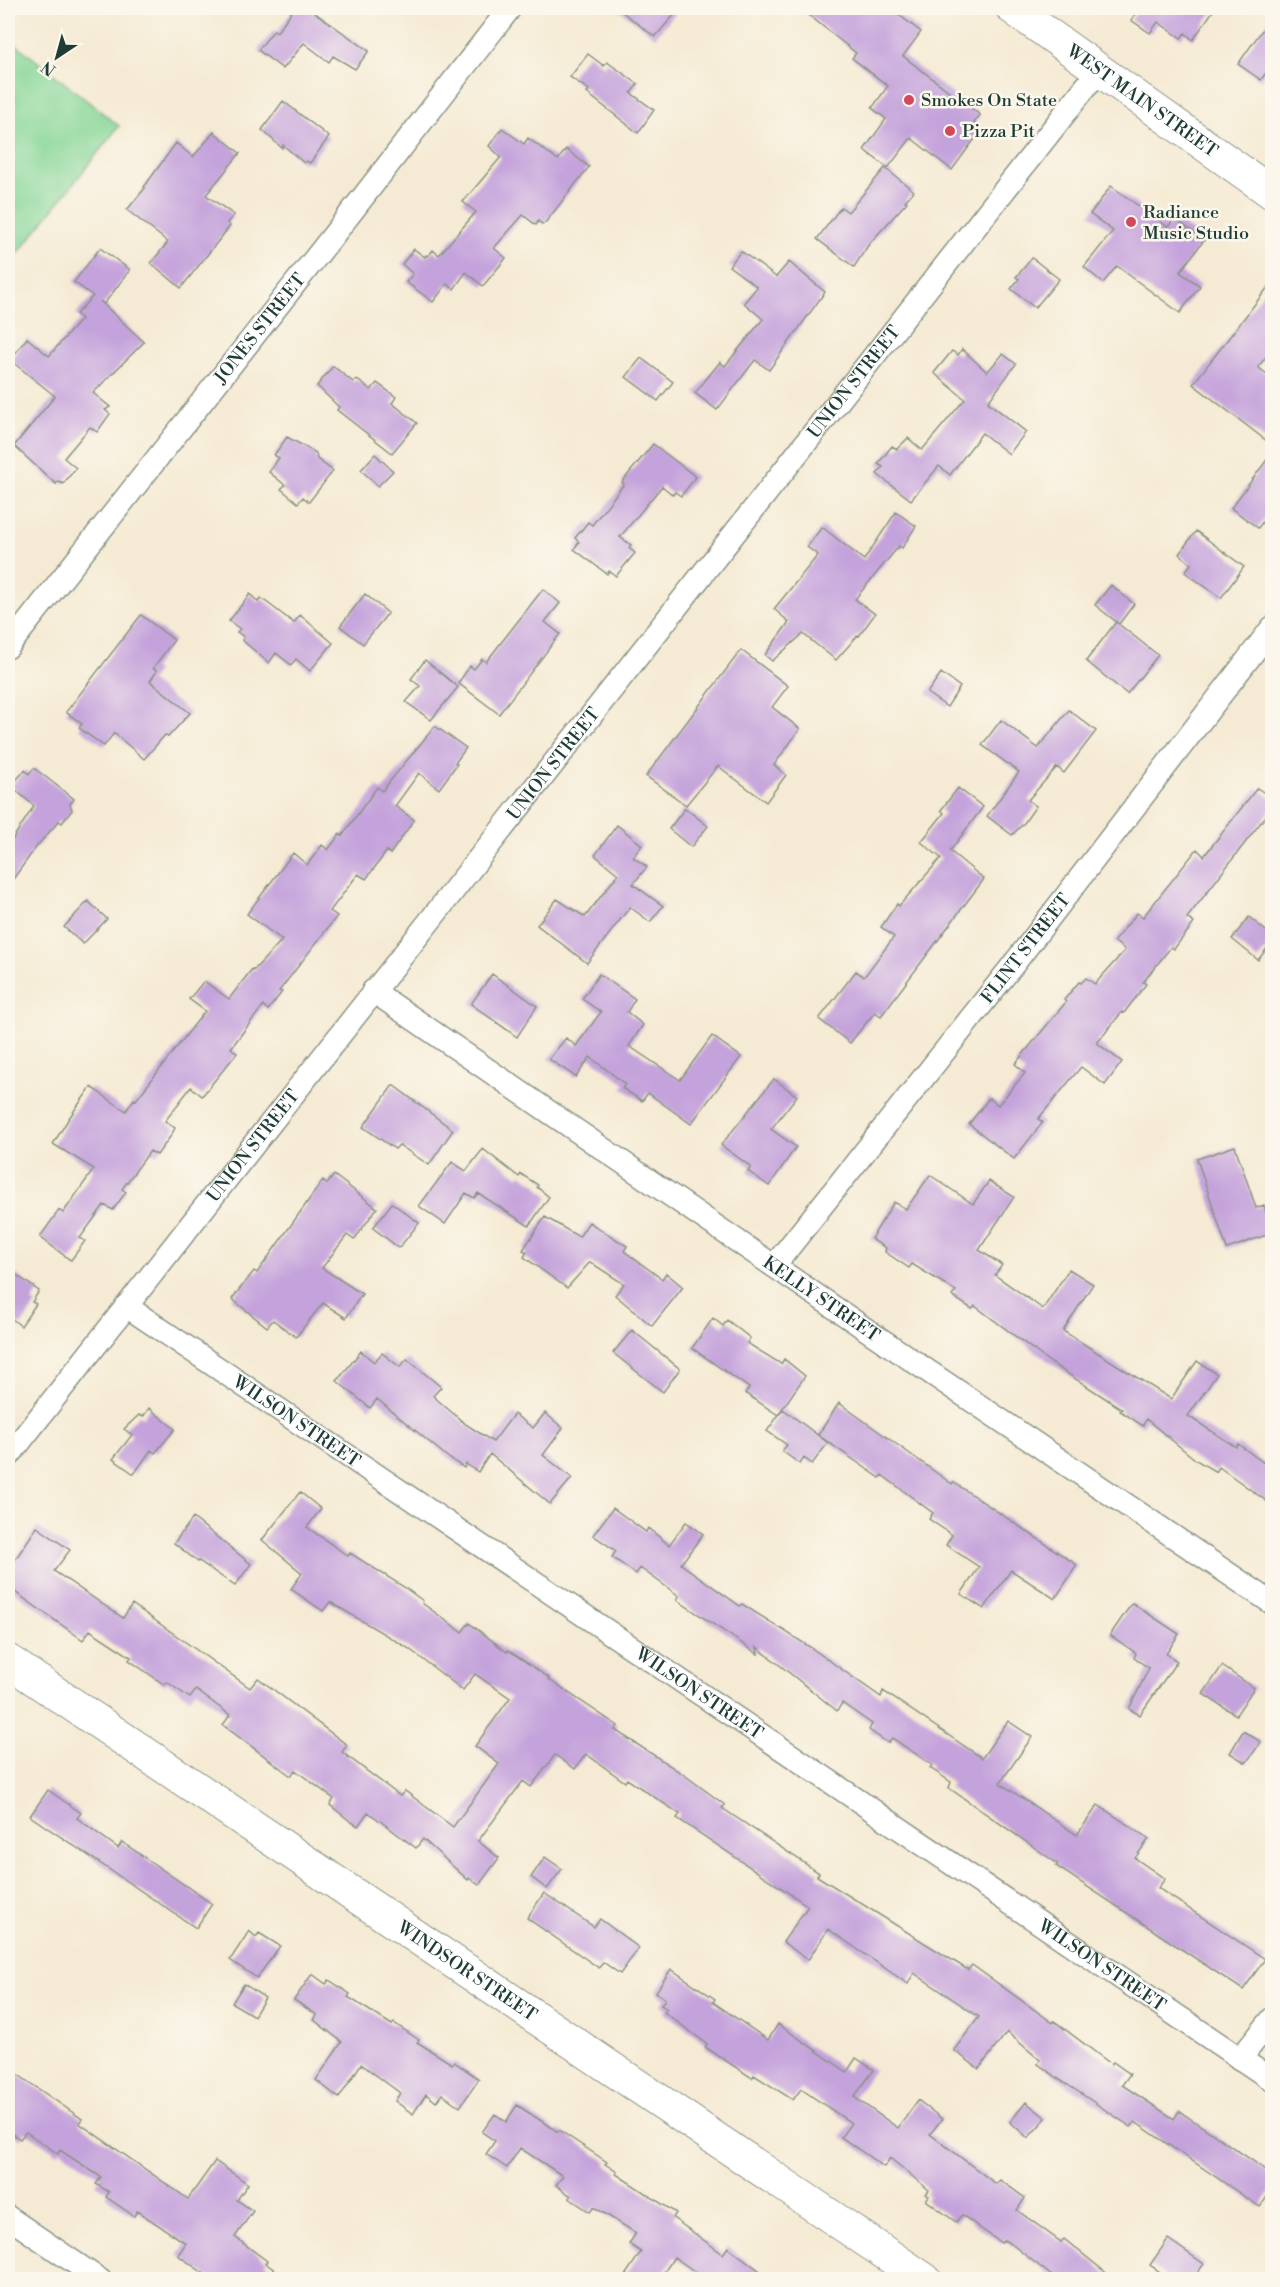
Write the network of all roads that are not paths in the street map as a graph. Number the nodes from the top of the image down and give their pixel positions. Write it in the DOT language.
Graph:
graph roads {
  1 [pos="510,8"];
  2 [pos="1012,8"];
  3 [pos="1099,70"];
  4 [pos="1272,192"];
  5 [pos="1272,628"];
  6 [pos="8,647"];
  7 [pos="373,992"];
  8 [pos="774,1266"];
  9 [pos="126,1306"];
  10 [pos="8,1457"];
  11 [pos="1272,1603"];
  12 [pos="8,1661"];
  13 [pos="1272,2019"];
  14 [pos="1240,2059"];
  15 [pos="1272,2080"];
  16 [pos="8,2217"];
  17 [pos="100,2280"];
  18 [pos="925,2280"];
  1 -- 6 [label="street, JONES STREET"];
  2 -- 3 [label="main road, WEST MAIN STREET"];
  3 -- 4 [label="main road, WEST MAIN STREET"];
  3 -- 7 [label="street, UNION STREET"];
  5 -- 8 [label="street, FLINT STREET"];
  7 -- 8 [label="street, KELLY STREET"];
  7 -- 9 [label="street, UNION STREET"];
  8 -- 11 [label="street, KELLY STREET"];
  9 -- 10 [label="street, UNION STREET"];
  9 -- 14 [label="street, WILSON STREET"];
  12 -- 18 [label="main road, WINDSOR STREET"];
  13 -- 14 [label="street"];
  14 -- 15 [label="street, WILSON STREET"];
  16 -- 17 [label="street"];
}
